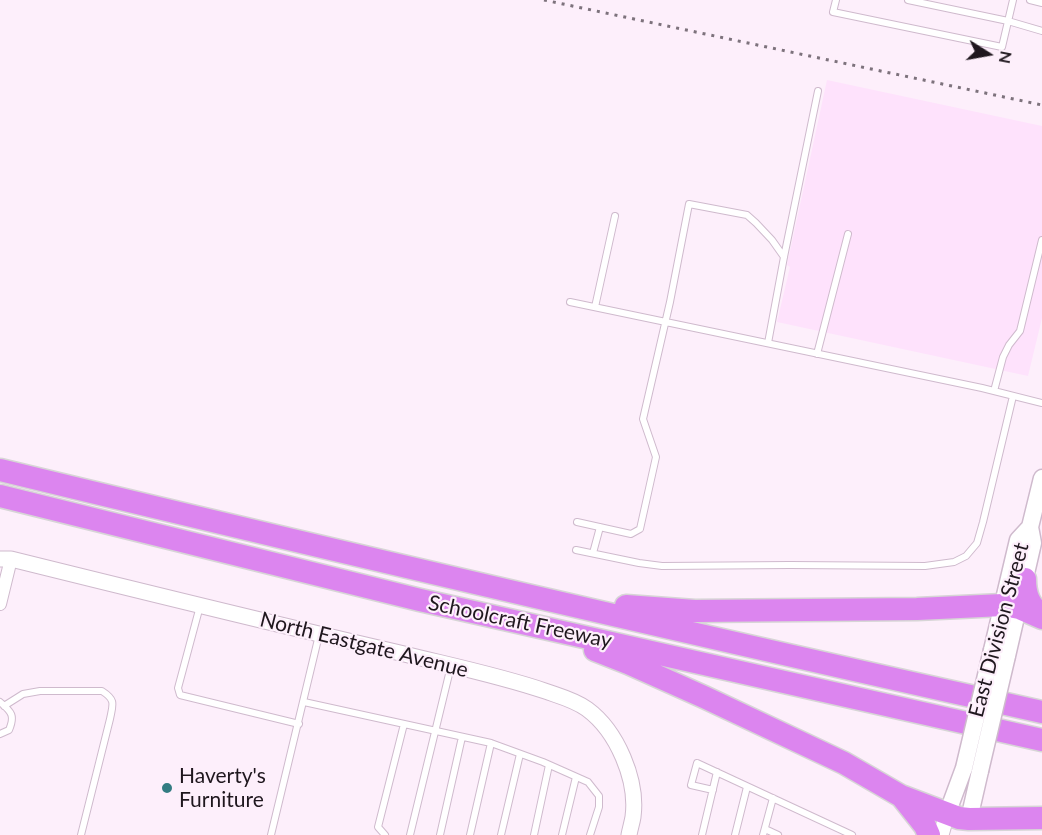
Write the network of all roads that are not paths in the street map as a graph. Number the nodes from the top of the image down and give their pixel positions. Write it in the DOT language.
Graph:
graph roads {
  1 [pos="836,0"];
  2 [pos="908,0"];
  3 [pos="1012,0"];
  4 [pos="1030,0"];
  5 [pos="1042,3"];
  6 [pos="1008,21"];
  7 [pos="1042,31"];
  8 [pos="818,91"];
  9 [pos="615,216"];
  10 [pos="848,234"];
  11 [pos="1042,240"];
  12 [pos="784,257"];
  13 [pos="1032,279"];
  14 [pos="1042,281"];
  15 [pos="570,302"];
  16 [pos="595,307"];
  17 [pos="665,322"];
  18 [pos="768,343"];
  19 [pos="817,354"];
  20 [pos="994,391"];
  21 [pos="1012,396"];
  22 [pos="1042,403"];
  23 [pos="0,470"];
  24 [pos="1042,478"];
  25 [pos="0,496"];
  26 [pos="577,522"];
  27 [pos="600,527"];
  28 [pos="1030,527"];
  29 [pos="576,550"];
  30 [pos="593,553"];
  31 [pos="5,559"];
  32 [pos="425,572"];
  33 [pos="1025,579"];
  34 [pos="420,600"];
  35 [pos="0,604"];
  36 [pos="200,605"];
  37 [pos="1011,607"];
  38 [pos="1042,616"];
  39 [pos="319,634"];
  40 [pos="451,666"];
  41 [pos="304,702"];
  42 [pos="2,704"];
  43 [pos="1042,712"];
  44 [pos="298,724"];
  45 [pos="404,724"];
  46 [pos="435,731"];
  47 [pos="0,734"];
  48 [pos="462,737"];
  49 [pos="1042,740"];
  50 [pos="491,743"];
  51 [pos="520,754"];
  52 [pos="549,765"];
  53 [pos="972,769"];
  54 [pos="717,772"];
  55 [pos="576,777"];
  56 [pos="747,787"];
  57 [pos="713,790"];
  58 [pos="901,796"];
  59 [pos="773,798"];
  60 [pos="1042,818"];
  61 [pos="944,824"];
  62 [pos="835,827"];
  63 [pos="972,830"];
  64 [pos="764,832"];
  65 [pos="81,835"];
  66 [pos="271,835"];
  67 [pos="386,835"];
  68 [pos="410,835"];
  69 [pos="440,835"];
  70 [pos="470,835"];
  71 [pos="501,835"];
  72 [pos="534,835"];
  73 [pos="562,835"];
  74 [pos="590,835"];
  75 [pos="628,835"];
  76 [pos="702,835"];
  77 [pos="735,835"];
  78 [pos="778,835"];
  79 [pos="833,835"];
  80 [pos="852,835"];
  81 [pos="929,835"];
  1 -- 6 [label="lane"];
  2 -- 6 [label="lane"];
  3 -- 6 [label="lane"];
  4 -- 5 [label="lane"];
  6 -- 7 [label="lane"];
  8 -- 12 [label="lane"];
  9 -- 16 [label="lane"];
  10 -- 19 [label="lane"];
  11 -- 13 [label="lane"];
  12 -- 17 [label="lane"];
  12 -- 18 [label="lane"];
  13 -- 14 [label="lane"];
  13 -- 20 [label="lane"];
  15 -- 16 [label="lane"];
  16 -- 17 [label="lane"];
  17 -- 18 [label="lane"];
  17 -- 27 [label="lane"];
  18 -- 19 [label="lane"];
  19 -- 20 [label="lane"];
  20 -- 21 [label="lane"];
  21 -- 22 [label="lane"];
  21 -- 30 [label="lane"];
  23 -- 32 [label="highway, Schoolcraft Freeway"];
  24 -- 28 [label="main road"];
  25 -- 34 [label="highway, Schoolcraft Freeway"];
  26 -- 27 [label="lane"];
  27 -- 30 [label="lane"];
  28 -- 33 [label="main road, East Division Street"];
  28 -- 37 [label="main road, East Division Street"];
  29 -- 30 [label="lane"];
  31 -- 35 [label="street"];
  31 -- 36 [label="street, North Eastgate Avenue"];
  32 -- 37 [label="highway"];
  32 -- 43 [label="highway, Schoolcraft Freeway"];
  33 -- 37 [label="main road, East Division Street"];
  33 -- 38 [label="highway"];
  34 -- 49 [label="highway, Schoolcraft Freeway"];
  34 -- 58 [label="highway"];
  36 -- 39 [label="street, North Eastgate Avenue"];
  36 -- 44 [label="lane"];
  37 -- 38 [label="highway"];
  37 -- 53 [label="main road, East Division Street, bridge"];
  39 -- 40 [label="street, North Eastgate Avenue"];
  39 -- 41 [label="lane"];
  40 -- 46 [label="lane"];
  40 -- 75 [label="street, North Eastgate Avenue"];
  41 -- 44 [label="lane"];
  41 -- 45 [label="lane"];
  42 -- 47 [label="lane"];
  42 -- 65 [label="lane"];
  44 -- 66 [label="lane"];
  45 -- 46 [label="lane"];
  45 -- 67 [label="lane"];
  46 -- 48 [label="lane"];
  46 -- 68 [label="lane"];
  48 -- 50 [label="lane"];
  48 -- 69 [label="lane"];
  50 -- 51 [label="lane"];
  50 -- 70 [label="lane"];
  51 -- 52 [label="lane"];
  51 -- 71 [label="lane"];
  52 -- 55 [label="lane"];
  52 -- 72 [label="lane"];
  53 -- 61 [label="main road"];
  53 -- 63 [label="main road"];
  54 -- 56 [label="lane"];
  54 -- 57 [label="lane"];
  54 -- 57 [label="lane"];
  55 -- 73 [label="lane"];
  55 -- 74 [label="lane"];
  56 -- 59 [label="lane"];
  56 -- 77 [label="lane"];
  57 -- 76 [label="lane"];
  58 -- 61 [label="highway"];
  58 -- 81 [label="highway"];
  59 -- 62 [label="lane"];
  59 -- 64 [label="lane"];
  60 -- 63 [label="highway"];
  61 -- 63 [label="highway"];
  62 -- 79 [label="lane"];
  62 -- 80 [label="lane"];
  64 -- 78 [label="lane"];
}
